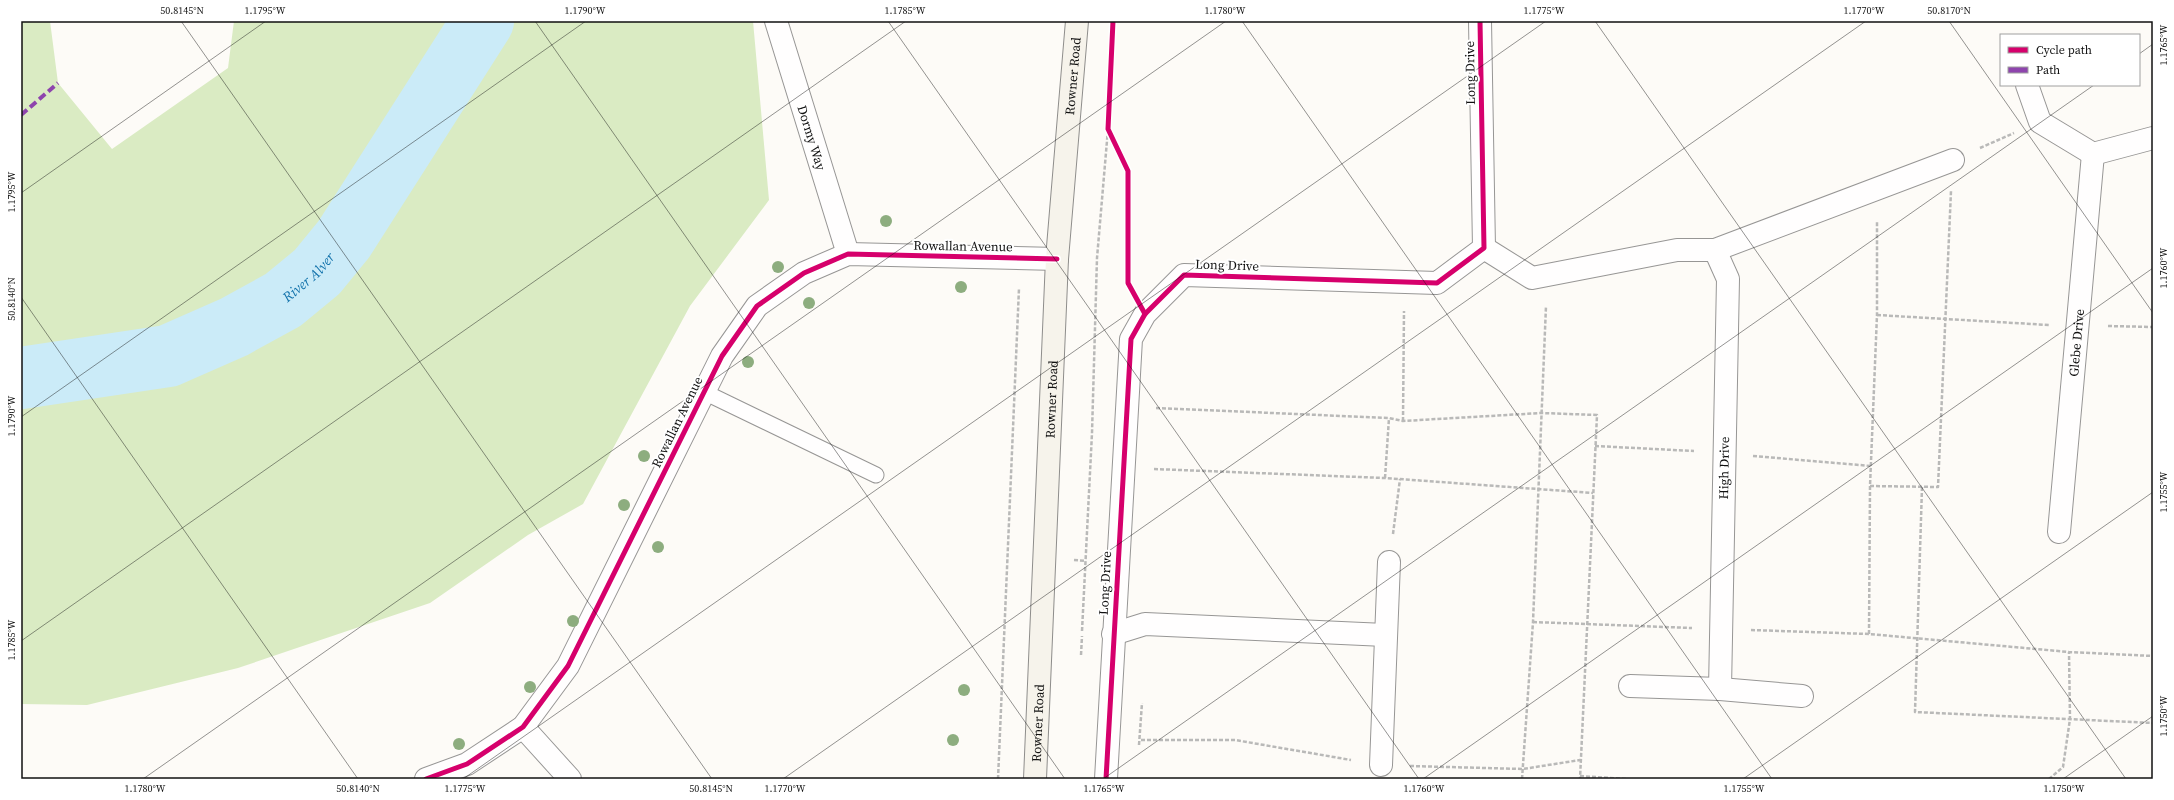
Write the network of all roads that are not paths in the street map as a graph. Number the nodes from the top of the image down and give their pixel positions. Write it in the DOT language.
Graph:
graph roads {
  1 [pos="776,21"];
  2 [pos="1077,21"];
  3 [pos="1480,21"];
  4 [pos="2027,86"];
  5 [pos="2153,138"];
  6 [pos="2093,154"];
  7 [pos="1953,160"];
  8 [pos="1484,248"];
  9 [pos="1715,250"];
  10 [pos="848,254"];
  11 [pos="1057,259"];
  12 [pos="704,392"];
  13 [pos="876,475"];
  14 [pos="2059,532"];
  15 [pos="1389,562"];
  16 [pos="1113,634"];
  17 [pos="1386,636"];
  18 [pos="1630,686"];
  19 [pos="1720,689"];
  20 [pos="1802,696"];
  21 [pos="523,727"];
  22 [pos="1381,765"];
  23 [pos="426,779"];
  24 [pos="570,779"];
  25 [pos="1035,779"];
  26 [pos="1106,779"];
  1 -- 10 [label="street, Dormy Way"];
  2 -- 11 [label="main road, Rowner Road"];
  3 -- 8 [label="street, Long Drive"];
  4 -- 6 [label="street"];
  5 -- 6 [label="street"];
  6 -- 14 [label="street, Glebe Drive"];
  7 -- 9 [label="street"];
  8 -- 9 [label="street"];
  8 -- 16 [label="street, Long Drive"];
  9 -- 19 [label="street, High Drive"];
  10 -- 11 [label="street, Rowallan Avenue"];
  10 -- 12 [label="street, Rowallan Avenue"];
  11 -- 25 [label="main road, Rowner Road"];
  12 -- 13 [label="lane"];
  12 -- 21 [label="street, Rowallan Avenue"];
  15 -- 17 [label="street"];
  16 -- 17 [label="street"];
  16 -- 26 [label="street, Long Drive"];
  17 -- 22 [label="street"];
  18 -- 19 [label="street"];
  19 -- 20 [label="street"];
  21 -- 23 [label="street, Rowallan Avenue"];
  21 -- 24 [label="street"];
}
